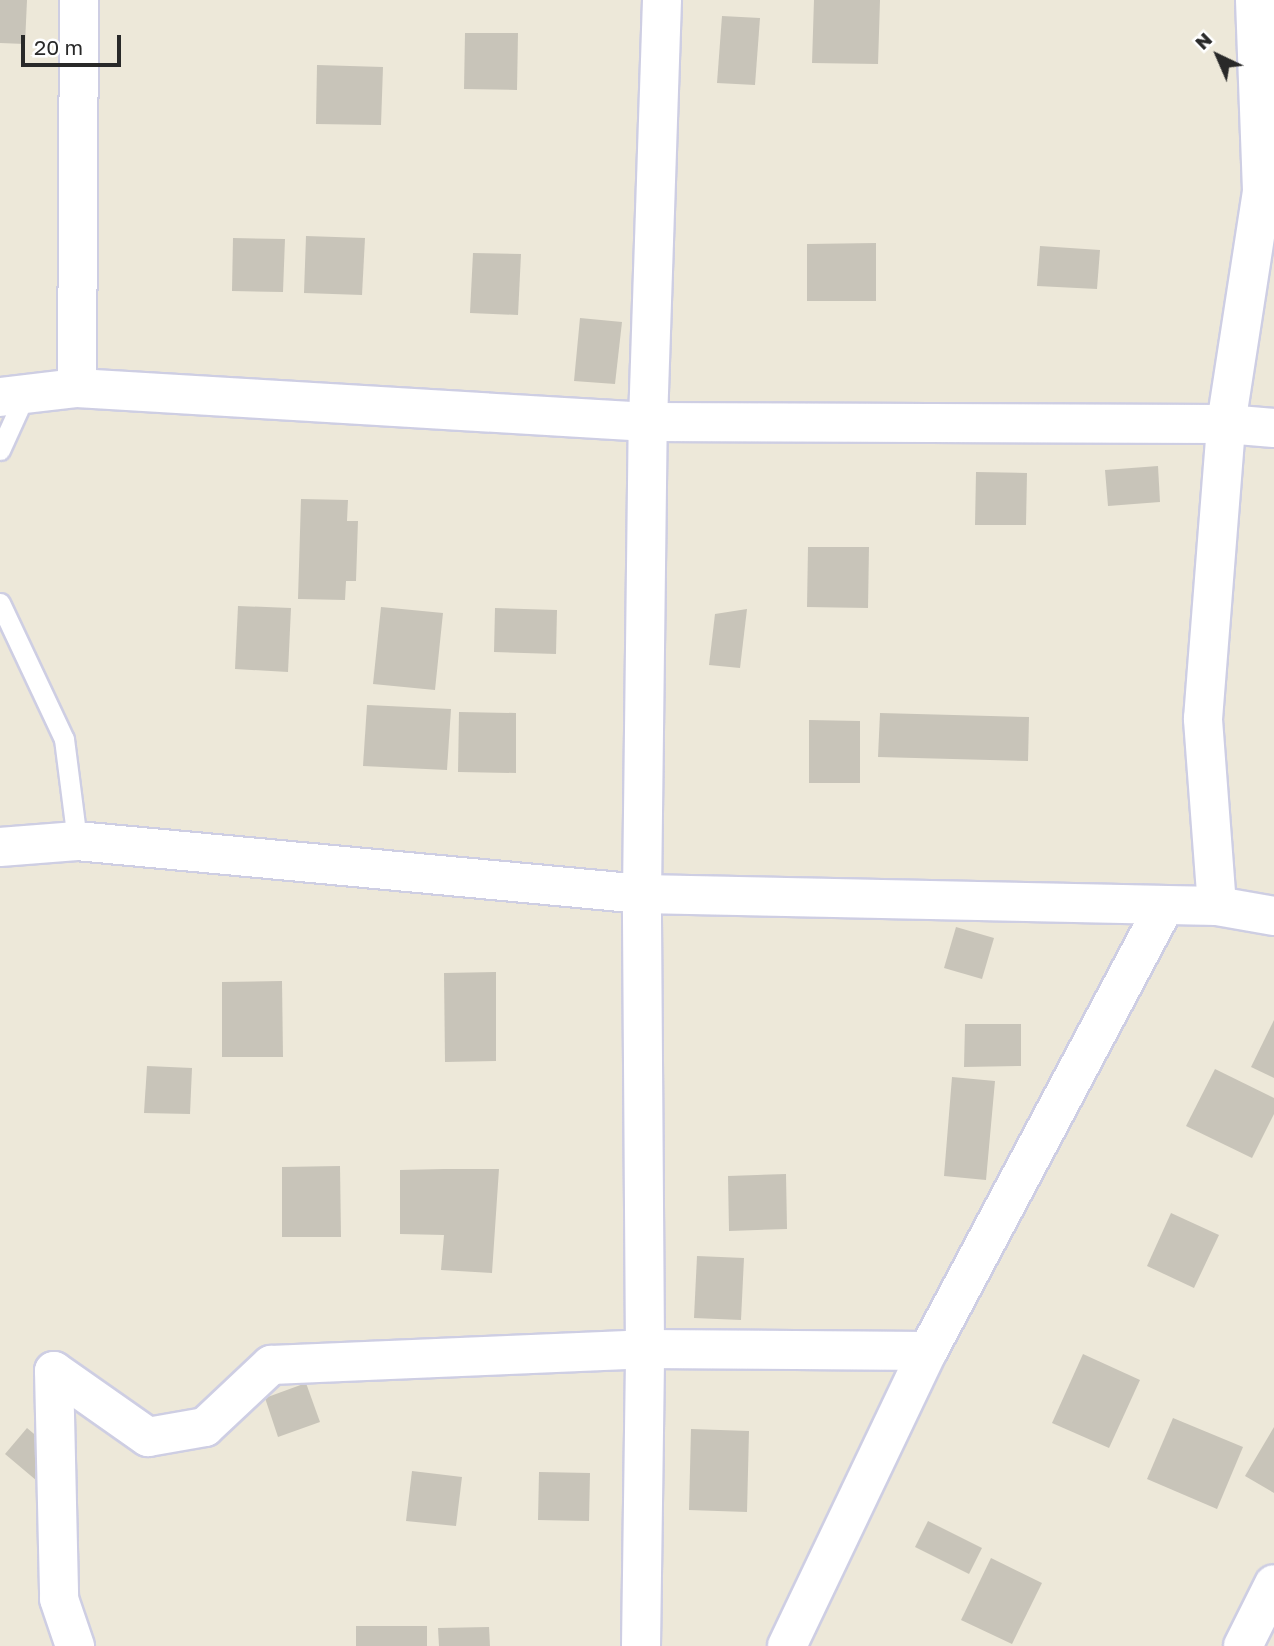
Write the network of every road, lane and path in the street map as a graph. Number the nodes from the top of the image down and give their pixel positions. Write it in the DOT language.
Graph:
graph roads {
  1 [pos="79,0"];
  2 [pos="662,0"];
  3 [pos="1255,0"];
  4 [pos="77,388"];
  5 [pos="13,396"];
  6 [pos="648,422"];
  7 [pos="1226,424"];
  8 [pos="1274,428"];
  9 [pos="0,450"];
  10 [pos="0,603"];
  11 [pos="77,841"];
  12 [pos="0,847"];
  13 [pos="642,894"];
  14 [pos="1164,906"];
  15 [pos="1217,906"];
  16 [pos="1274,916"];
  17 [pos="645,1349"];
  18 [pos="928,1352"];
  19 [pos="1274,1584"];
  20 [pos="75,1646"];
  21 [pos="641,1646"];
  22 [pos="787,1646"];
  23 [pos="1243,1646"];
  1 -- 4 [label="street"];
  2 -- 6 [label="street"];
  3 -- 7 [label="street"];
  4 -- 5 [label="street"];
  4 -- 6 [label="street"];
  5 -- 9 [label="lane"];
  6 -- 7 [label="street"];
  6 -- 13 [label="street"];
  7 -- 8 [label="street"];
  7 -- 15 [label="street"];
  10 -- 11 [label="lane"];
  11 -- 12 [label="street"];
  11 -- 13 [label="street"];
  13 -- 14 [label="street"];
  13 -- 17 [label="street"];
  14 -- 15 [label="street"];
  14 -- 18 [label="street"];
  15 -- 16 [label="street"];
  17 -- 18 [label="street"];
  17 -- 20 [label="street"];
  17 -- 21 [label="street"];
  18 -- 22 [label="street"];
  19 -- 23 [label="street"];
}
